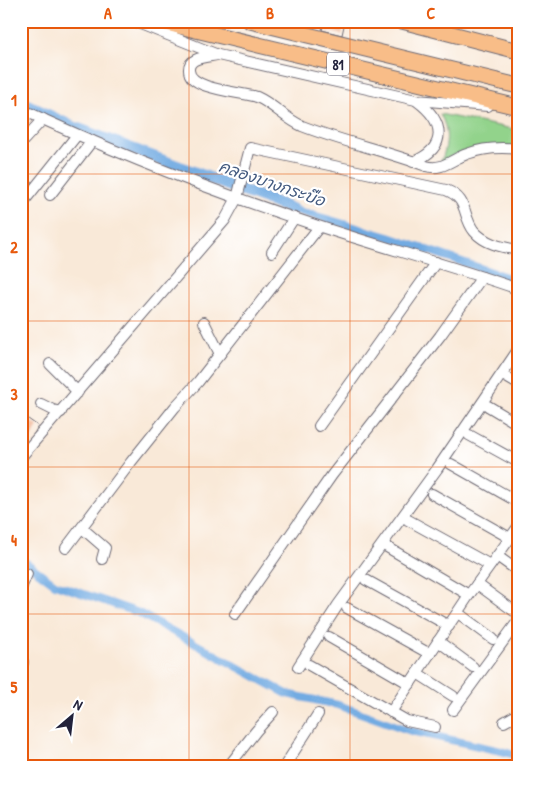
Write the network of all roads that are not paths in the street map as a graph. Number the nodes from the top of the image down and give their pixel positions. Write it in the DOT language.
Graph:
graph roads {
  1 [pos="133,21"];
  2 [pos="158,21"];
  3 [pos="250,21"];
  4 [pos="402,21"];
  5 [pos="518,51"];
  6 [pos="218,55"];
  7 [pos="518,86"];
  8 [pos="416,100"];
  9 [pos="518,107"];
  10 [pos="21,109"];
  11 [pos="43,120"];
  12 [pos="77,135"];
  13 [pos="92,141"];
  14 [pos="21,142"];
  15 [pos="518,149"];
  16 [pos="413,162"];
  17 [pos="50,195"];
  18 [pos="237,198"];
  19 [pos="21,205"];
  20 [pos="294,218"];
  21 [pos="319,226"];
  22 [pos="518,250"];
  23 [pos="272,252"];
  24 [pos="436,262"];
  25 [pos="482,277"];
  26 [pos="518,289"];
  27 [pos="204,322"];
  28 [pos="518,350"];
  29 [pos="220,354"];
  30 [pos="50,364"];
  31 [pos="506,377"];
  32 [pos="518,384"];
  33 [pos="78,392"];
  34 [pos="41,404"];
  35 [pos="488,406"];
  36 [pos="61,412"];
  37 [pos="518,424"];
  38 [pos="319,426"];
  39 [pos="469,435"];
  40 [pos="21,457"];
  41 [pos="518,462"];
  42 [pos="451,464"];
  43 [pos="432,494"];
  44 [pos="518,502"];
  45 [pos="408,520"];
  46 [pos="82,528"];
  47 [pos="518,528"];
  48 [pos="510,538"];
  49 [pos="387,547"];
  50 [pos="66,548"];
  51 [pos="497,556"];
  52 [pos="102,559"];
  53 [pos="490,565"];
  54 [pos="518,571"];
  55 [pos="27,574"];
  56 [pos="366,580"];
  57 [pos="477,584"];
  58 [pos="21,588"];
  59 [pos="469,595"];
  60 [pos="347,608"];
  61 [pos="458,613"];
  62 [pos="235,614"];
  63 [pos="516,616"];
  64 [pos="449,626"];
  65 [pos="329,637"];
  66 [pos="494,639"];
  67 [pos="438,642"];
  68 [pos="430,654"];
  69 [pos="21,659"];
  70 [pos="309,665"];
  71 [pos="298,666"];
  72 [pos="21,668"];
  73 [pos="473,668"];
  74 [pos="417,673"];
  75 [pos="410,684"];
  76 [pos="453,696"];
  77 [pos="452,710"];
  78 [pos="273,712"];
  79 [pos="391,712"];
  80 [pos="318,714"];
  81 [pos="518,714"];
  82 [pos="504,722"];
  83 [pos="435,727"];
  84 [pos="228,767"];
  85 [pos="284,767"];
  1 -- 6 [label="street"];
  2 -- 9 [label="highway, 81"];
  3 -- 7 [label="highway, 81"];
  4 -- 5 [label="highway"];
  6 -- 8 [label="street"];
  6 -- 16 [label="street"];
  8 -- 9 [label="street"];
  8 -- 16 [label="street"];
  10 -- 11 [label="street"];
  11 -- 12 [label="street"];
  11 -- 14 [label="street"];
  12 -- 13 [label="street"];
  12 -- 19 [label="street"];
  13 -- 17 [label="street"];
  13 -- 18 [label="street"];
  15 -- 16 [label="street"];
  18 -- 20 [label="street"];
  18 -- 22 [label="street"];
  18 -- 33 [label="street"];
  20 -- 21 [label="street"];
  20 -- 23 [label="street"];
  21 -- 24 [label="street"];
  21 -- 29 [label="street"];
  24 -- 25 [label="street"];
  24 -- 38 [label="street"];
  25 -- 26 [label="street"];
  25 -- 62 [label="street"];
  27 -- 29 [label="street"];
  28 -- 71 [label="street"];
  29 -- 46 [label="street"];
  30 -- 33 [label="street"];
  31 -- 32 [label="street"];
  33 -- 36 [label="street"];
  34 -- 36 [label="street"];
  35 -- 37 [label="street"];
  36 -- 40 [label="street"];
  39 -- 41 [label="street"];
  42 -- 44 [label="street"];
  43 -- 48 [label="street"];
  45 -- 53 [label="street"];
  46 -- 50 [label="street"];
  46 -- 52 [label="street"];
  47 -- 48 [label="street"];
  48 -- 51 [label="street"];
  49 -- 59 [label="street"];
  51 -- 53 [label="street"];
  51 -- 54 [label="street"];
  53 -- 57 [label="street"];
  55 -- 58 [label="street"];
  56 -- 64 [label="street"];
  57 -- 59 [label="street"];
  57 -- 63 [label="street"];
  59 -- 61 [label="street"];
  60 -- 68 [label="street"];
  61 -- 64 [label="street"];
  61 -- 66 [label="street"];
  63 -- 77 [label="street"];
  64 -- 67 [label="street"];
  65 -- 75 [label="street"];
  67 -- 68 [label="street"];
  67 -- 73 [label="street"];
  68 -- 74 [label="street"];
  69 -- 72 [label="street"];
  70 -- 79 [label="street"];
  74 -- 75 [label="street"];
  74 -- 76 [label="street"];
  75 -- 79 [label="street"];
  78 -- 84 [label="street"];
  79 -- 83 [label="street"];
  80 -- 85 [label="street"];
  81 -- 82 [label="street"];
}
